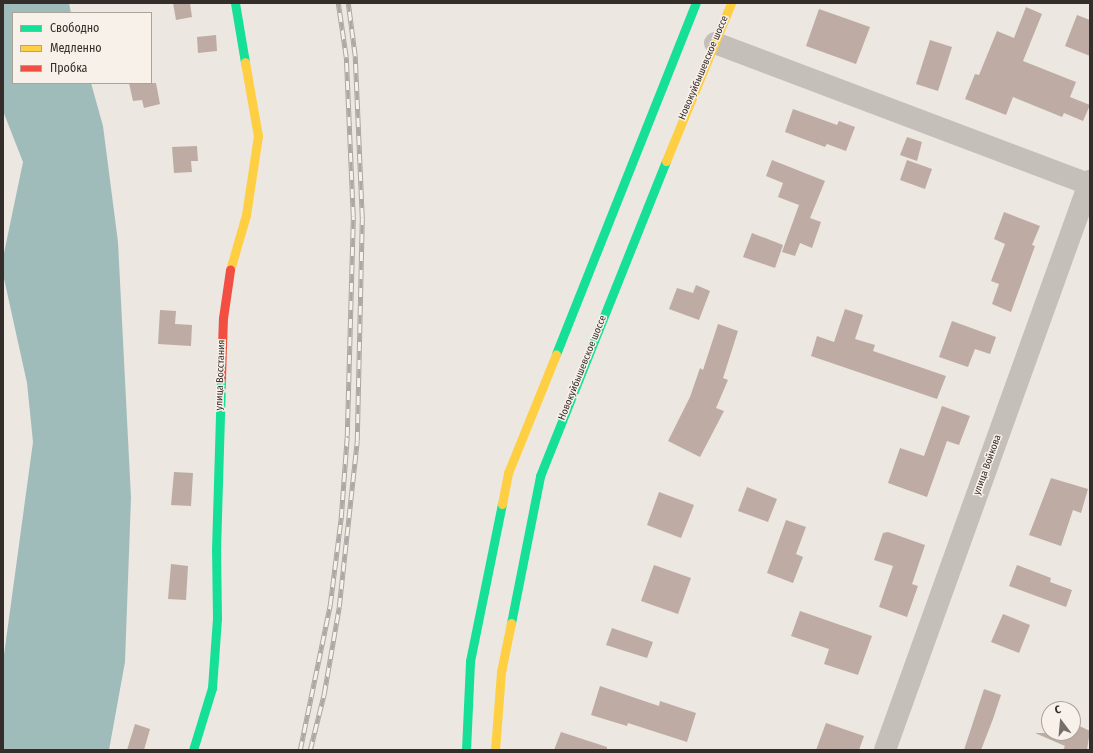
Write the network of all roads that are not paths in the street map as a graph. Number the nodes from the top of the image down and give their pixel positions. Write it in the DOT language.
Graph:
graph roads {
  1 [pos="235,3"];
  2 [pos="696,3"];
  3 [pos="731,3"];
  4 [pos="715,43"];
  5 [pos="1090,183"];
  6 [pos="193,750"];
  7 [pos="466,750"];
  8 [pos="495,750"];
  9 [pos="886,750"];
  1 -- 6 [label="main road, улица Восстания"];
  2 -- 7 [label="main road"];
  3 -- 4 [label="main road, Новокуйбышевское шоссе"];
  4 -- 5 [label="street"];
  4 -- 8 [label="main road, Новокуйбышевское шоссе"];
  5 -- 9 [label="street, улица Войкова"];
}
